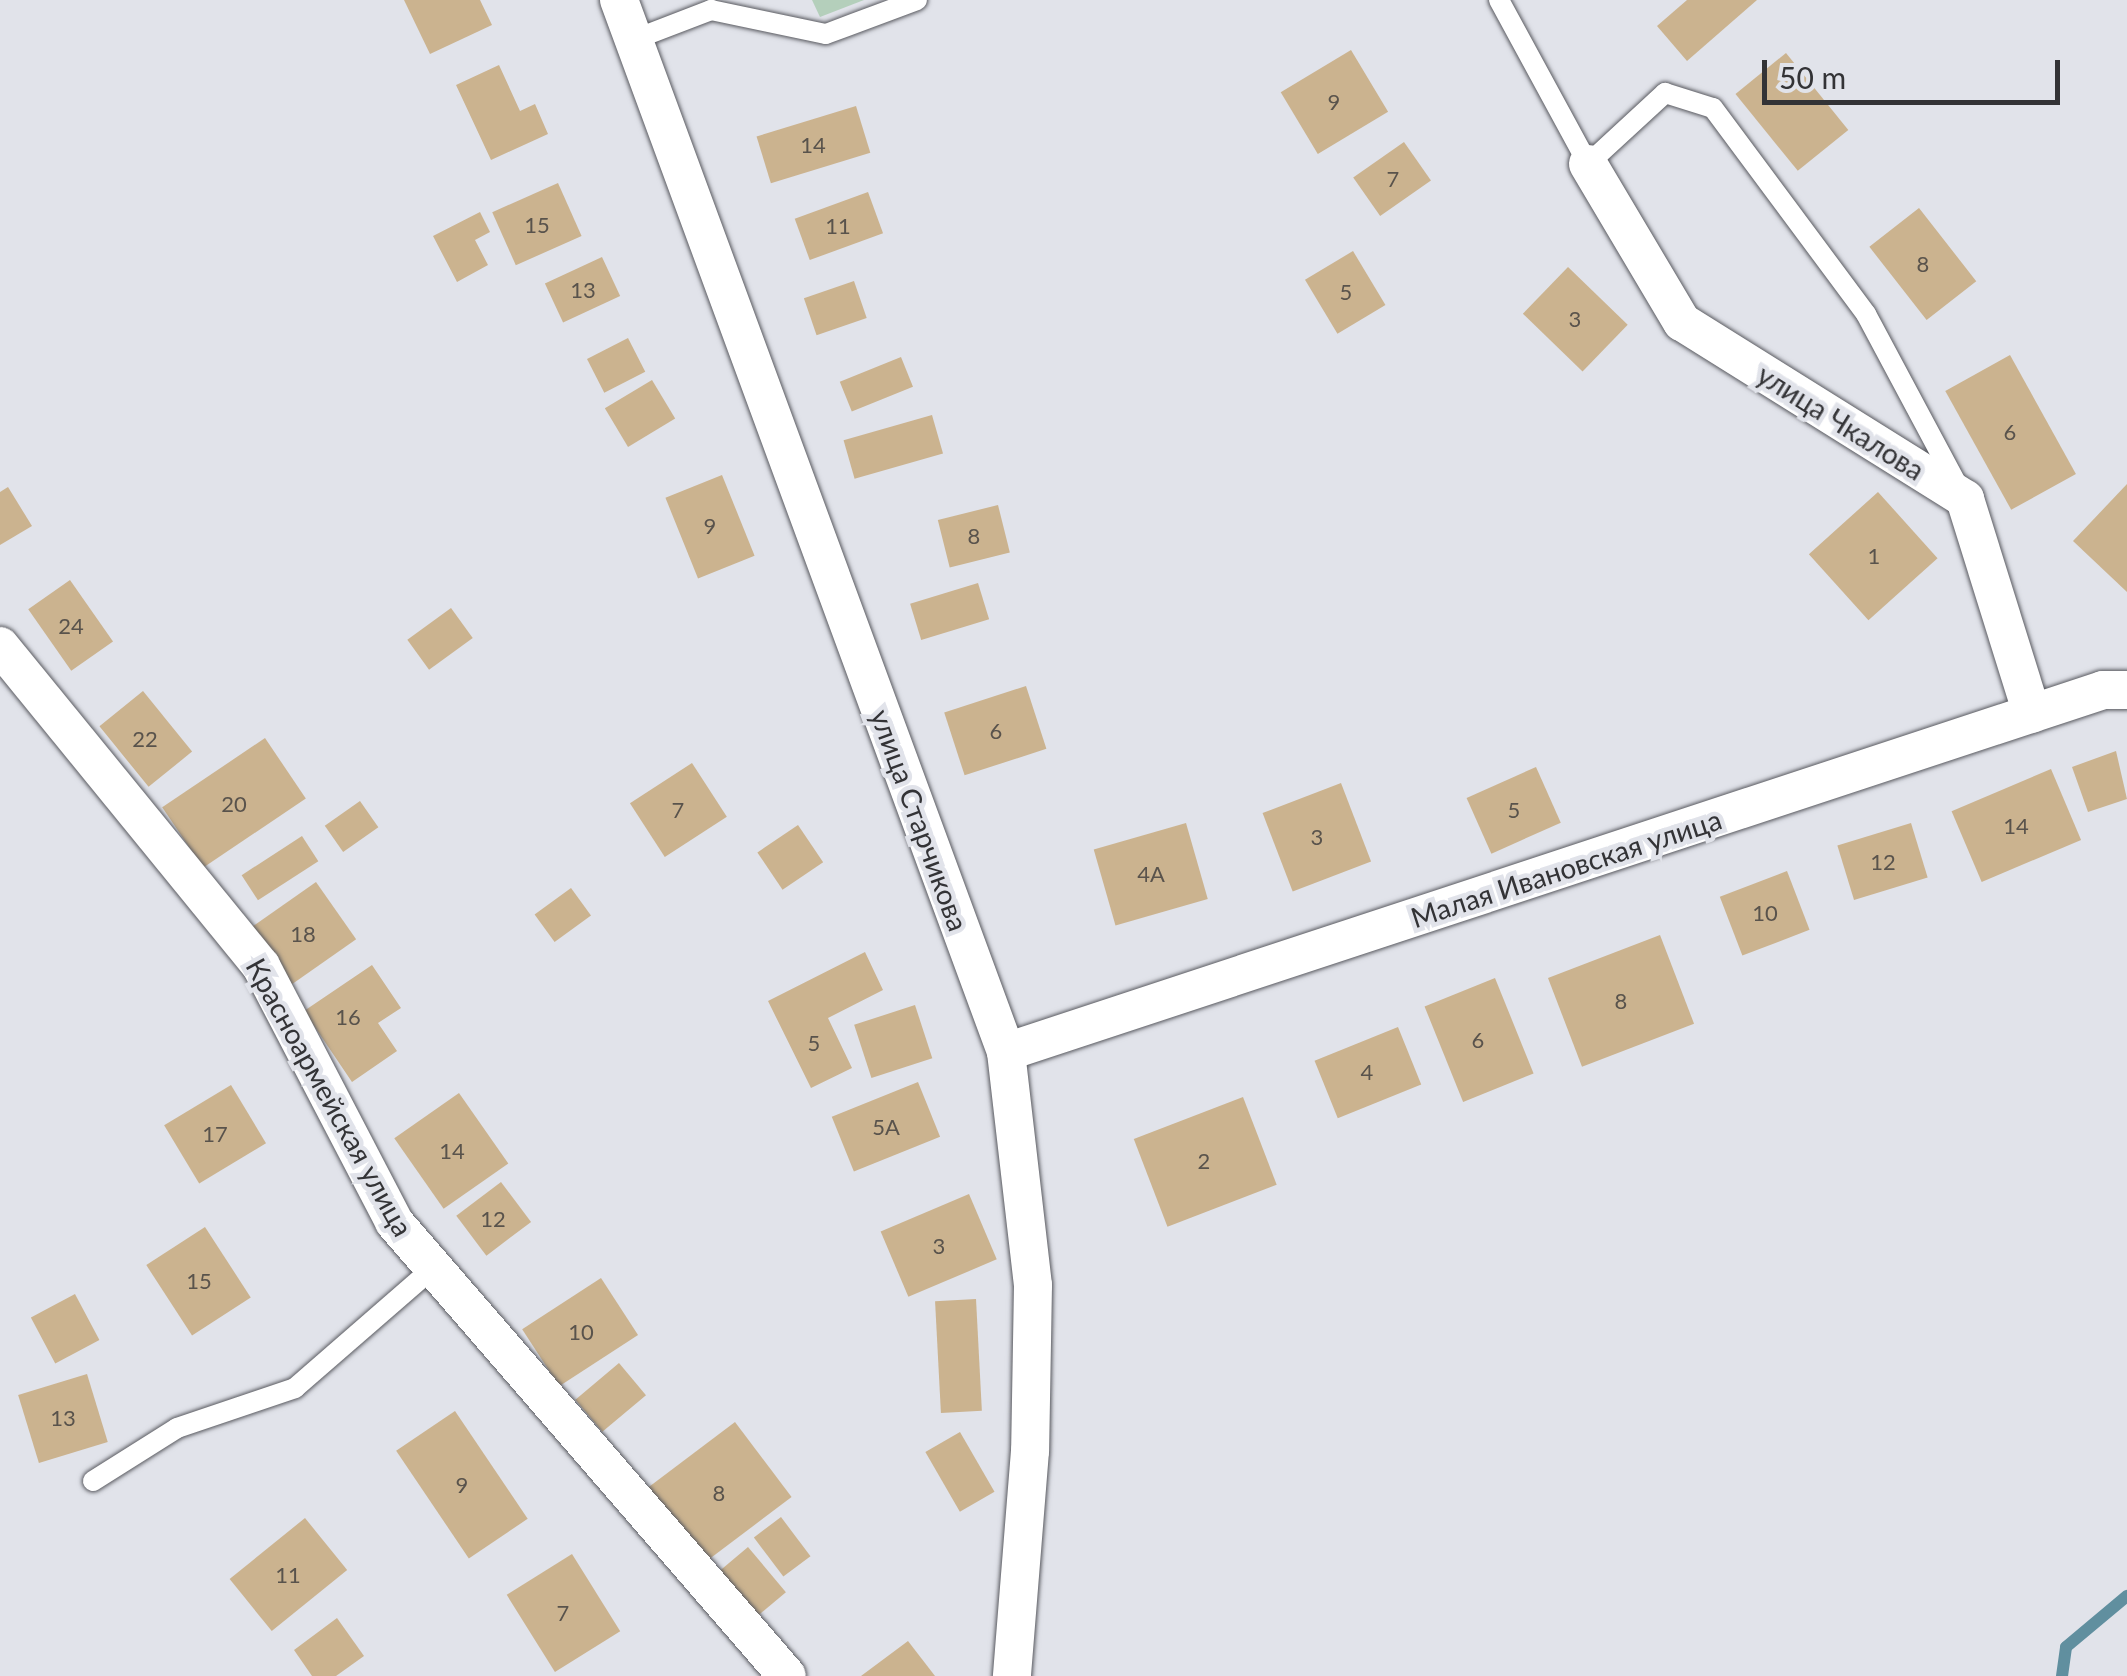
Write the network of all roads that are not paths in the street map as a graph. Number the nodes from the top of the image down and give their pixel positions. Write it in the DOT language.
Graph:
graph roads {
  1 [pos="619,0"];
  2 [pos="916,0"];
  3 [pos="1499,0"];
  4 [pos="634,40"];
  5 [pos="1588,164"];
  6 [pos="1964,499"];
  7 [pos="0,646"];
  8 [pos="2127,690"];
  9 [pos="2032,714"];
  10 [pos="1006,1052"];
  11 [pos="433,1268"];
  12 [pos="92,1480"];
  13 [pos="787,1676"];
  14 [pos="1012,1676"];
  1 -- 4 [label="street, улица Старчикова"];
  2 -- 4 [label="lane"];
  3 -- 5 [label="lane"];
  4 -- 10 [label="street, улица Старчикова"];
  5 -- 6 [label="street, улица Чкалова"];
  5 -- 6 [label="lane"];
  6 -- 9 [label="street"];
  7 -- 11 [label="street, Красноармейская улица"];
  8 -- 9 [label="street, Малая Ивановская улица"];
  9 -- 10 [label="street, Малая Ивановская улица"];
  10 -- 14 [label="street, улица Старчикова"];
  11 -- 12 [label="lane"];
  11 -- 13 [label="street, Красноармейская улица"];
}
